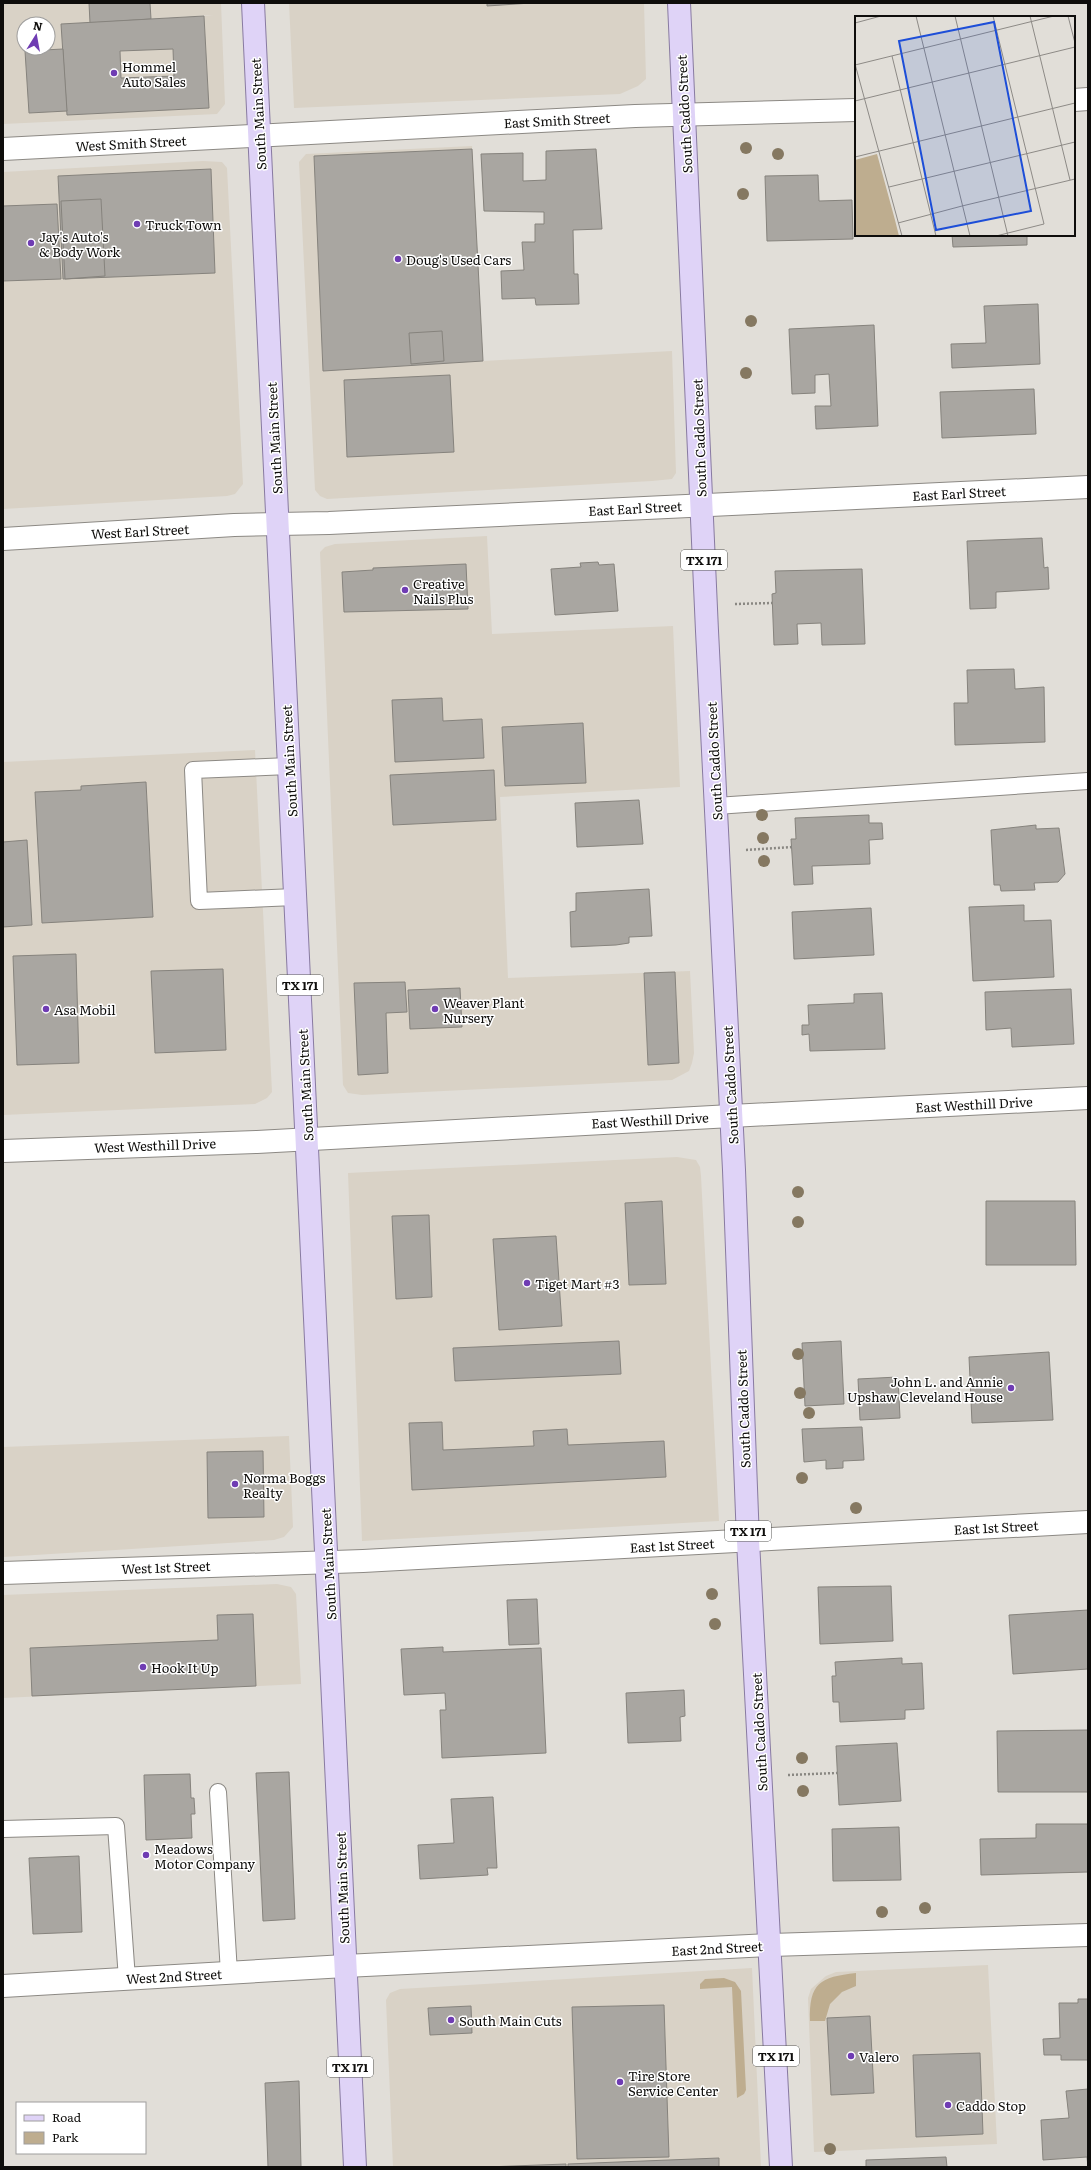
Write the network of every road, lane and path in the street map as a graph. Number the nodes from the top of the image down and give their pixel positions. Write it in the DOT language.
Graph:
graph roads {
  1 [pos="252,3"];
  2 [pos="679,3"];
  3 [pos="1088,99"];
  4 [pos="1075,100"];
  5 [pos="855,110"];
  6 [pos="685,115"];
  7 [pos="259,135"];
  8 [pos="3,149"];
  9 [pos="1088,487"];
  10 [pos="702,505"];
  11 [pos="278,523"];
  12 [pos="3,539"];
  13 [pos="772,603"];
  14 [pos="706,605"];
  15 [pos="289,766"];
  16 [pos="1088,782"];
  17 [pos="716,806"];
  18 [pos="792,847"];
  19 [pos="719,851"];
  20 [pos="295,897"];
  21 [pos="1088,1098"];
  22 [pos="731,1116"];
  23 [pos="308,1139"];
  24 [pos="3,1151"];
  25 [pos="1088,1522"];
  26 [pos="748,1541"];
  27 [pos="328,1563"];
  28 [pos="3,1573"];
  29 [pos="837,1773"];
  30 [pos="762,1776"];
  31 [pos="218,1792"];
  32 [pos="3,1830"];
  33 [pos="1088,1935"];
  34 [pos="771,1945"];
  35 [pos="345,1966"];
  36 [pos="229,1973"];
  37 [pos="127,1979"];
  38 [pos="3,1986"];
  39 [pos="356,2167"];
  40 [pos="781,2167"];
  1 -- 7 [label="main road, South Main Street / TX 171"];
  2 -- 6 [label="main road, South Caddo Street / TX 171"];
  3 -- 4 [label="street"];
  5 -- 6 [label="street, East Smith Street"];
  6 -- 7 [label="street, East Smith Street"];
  6 -- 10 [label="main road, South Caddo Street / TX 171"];
  7 -- 8 [label="street, West Smith Street"];
  7 -- 11 [label="main road, South Main Street / TX 171"];
  9 -- 10 [label="street, East Earl Street"];
  10 -- 11 [label="street, East Earl Street"];
  10 -- 14 [label="main road, South Caddo Street / TX 171"];
  11 -- 12 [label="street, West Earl Street"];
  11 -- 15 [label="main road, South Main Street / TX 171"];
  13 -- 14 [label="path"];
  14 -- 17 [label="main road, South Caddo Street / TX 171"];
  15 -- 20 [label="main road, South Main Street / TX 171"];
  15 -- 20 [label="lane"];
  16 -- 17 [label="lane"];
  17 -- 19 [label="main road, South Caddo Street / TX 171"];
  18 -- 19 [label="path"];
  19 -- 22 [label="main road, South Caddo Street / TX 171"];
  20 -- 23 [label="main road, South Main Street / TX 171"];
  21 -- 22 [label="street, East Westhill Drive"];
  22 -- 23 [label="street, East Westhill Drive"];
  22 -- 26 [label="main road, South Caddo Street / TX 171"];
  23 -- 24 [label="street, West Westhill Drive"];
  23 -- 27 [label="main road, South Main Street / TX 171"];
  25 -- 26 [label="street, East 1st Street"];
  26 -- 27 [label="street, East 1st Street"];
  26 -- 30 [label="main road, South Caddo Street / TX 171"];
  27 -- 28 [label="street, West 1st Street"];
  27 -- 35 [label="main road, South Main Street / TX 171"];
  29 -- 30 [label="path"];
  30 -- 34 [label="main road, South Caddo Street / TX 171"];
  31 -- 36 [label="lane"];
  32 -- 37 [label="lane"];
  33 -- 34 [label="street, East 2nd Street"];
  34 -- 35 [label="street, East 2nd Street"];
  34 -- 40 [label="main road, South Caddo Street / TX 171"];
  35 -- 36 [label="street, West 2nd Street"];
  35 -- 39 [label="main road, South Main Street / TX 171"];
  36 -- 37 [label="street, West 2nd Street"];
  37 -- 38 [label="street, West 2nd Street"];
}
